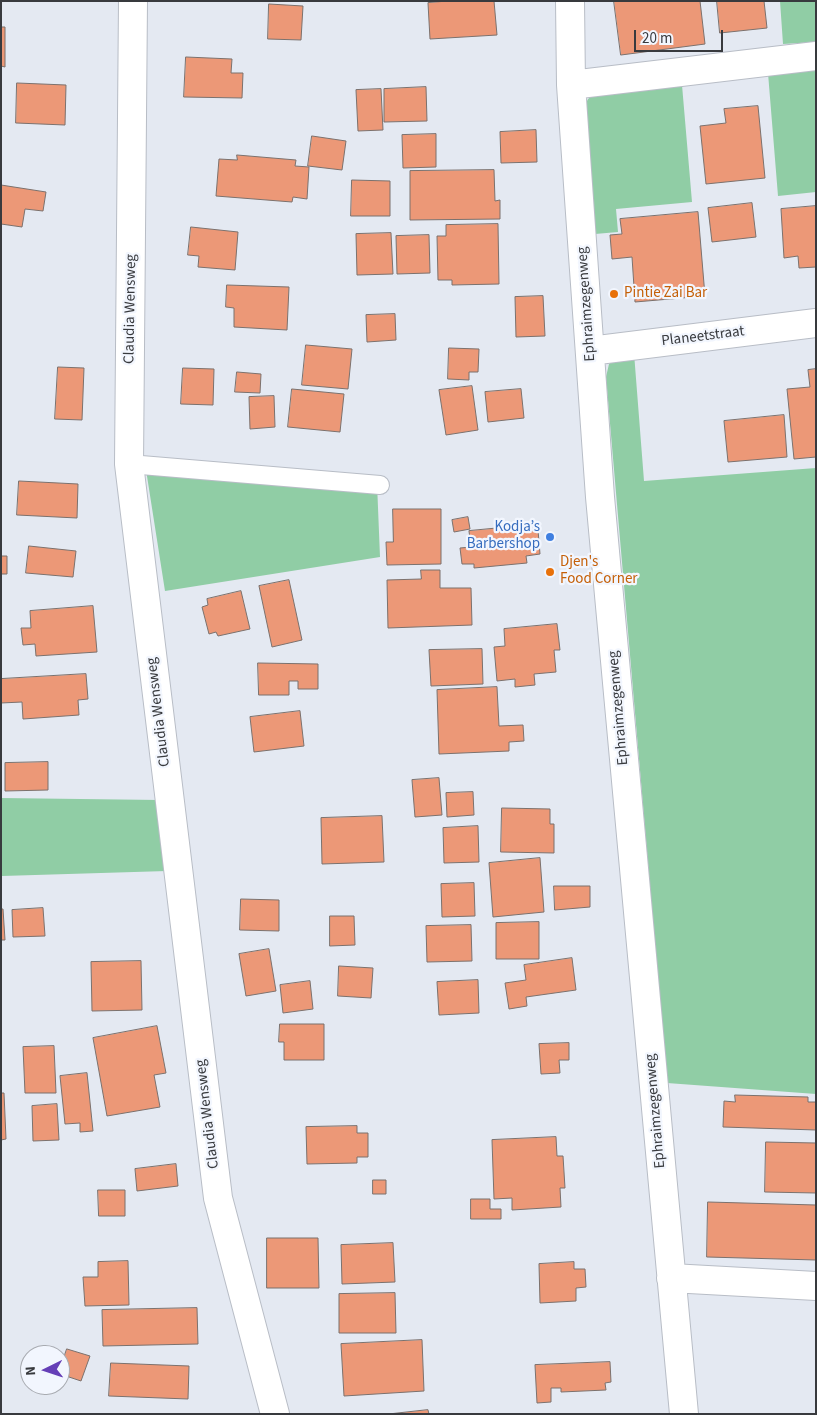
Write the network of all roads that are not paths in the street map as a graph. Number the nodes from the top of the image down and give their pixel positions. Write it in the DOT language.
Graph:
graph roads {
  1 [pos="134,1"];
  2 [pos="570,1"];
  3 [pos="816,56"];
  4 [pos="571,85"];
  5 [pos="816,324"];
  6 [pos="590,350"];
  7 [pos="129,464"];
  8 [pos="380,485"];
  9 [pos="671,1278"];
  10 [pos="816,1286"];
  11 [pos="274,1414"];
  12 [pos="684,1414"];
  1 -- 7 [label="street, Claudia Wensweg"];
  2 -- 4 [label="street, Ephraimzegenweg"];
  3 -- 4 [label="street"];
  4 -- 6 [label="street, Ephraimzegenweg"];
  5 -- 6 [label="street, Planeetstraat"];
  6 -- 9 [label="street, Ephraimzegenweg"];
  7 -- 8 [label="lane"];
  7 -- 11 [label="street, Claudia Wensweg"];
  9 -- 10 [label="street"];
  9 -- 12 [label="street, Ephraimzegenweg"];
}
